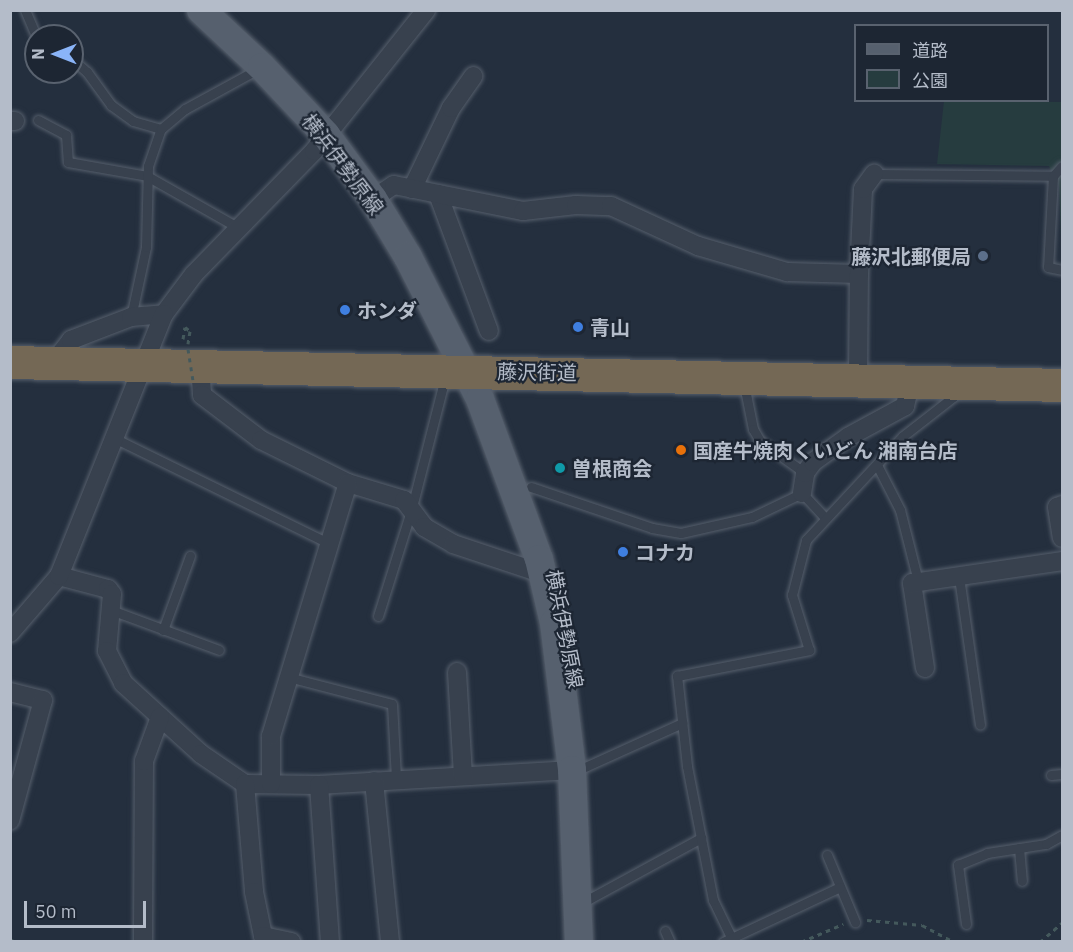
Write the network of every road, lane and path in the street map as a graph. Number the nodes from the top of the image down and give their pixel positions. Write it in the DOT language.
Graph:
graph roads {
  1 [pos="25,10"];
  2 [pos="426,10"];
  3 [pos="204,11"];
  4 [pos="31,24"];
  5 [pos="262,66"];
  6 [pos="84,73"];
  7 [pos="473,75"];
  8 [pos="38,120"];
  9 [pos="161,129"];
  10 [pos="326,135"];
  11 [pos="1062,166"];
  12 [pos="874,174"];
  13 [pos="147,176"];
  14 [pos="1053,176"];
  15 [pos="412,189"];
  16 [pos="438,194"];
  17 [pos="373,199"];
  18 [pos="237,226"];
  19 [pos="1062,270"];
  20 [pos="859,274"];
  21 [pos="164,314"];
  22 [pos="131,317"];
  23 [pos="489,331"];
  24 [pos="191,358"];
  25 [pos="10,362"];
  26 [pos="54,362"];
  27 [pos="145,363"];
  28 [pos="462,363"];
  29 [pos="743,377"];
  30 [pos="858,380"];
  31 [pos="911,381"];
  32 [pos="956,382"];
  33 [pos="1062,385"];
  34 [pos="116,439"];
  35 [pos="876,465"];
  36 [pos="805,473"];
  37 [pos="348,483"];
  38 [pos="531,487"];
  39 [pos="802,493"];
  40 [pos="1062,506"];
  41 [pos="411,512"];
  42 [pos="825,518"];
  43 [pos="1062,538"];
  44 [pos="330,544"];
  45 [pos="190,556"];
  46 [pos="1062,561"];
  47 [pos="543,574"];
  48 [pos="58,576"];
  49 [pos="959,577"];
  50 [pos="918,581"];
  51 [pos="111,610"];
  52 [pos="378,616"];
  53 [pos="163,630"];
  54 [pos="10,633"];
  55 [pos="219,650"];
  56 [pos="925,668"];
  57 [pos="457,672"];
  58 [pos="288,677"];
  59 [pos="10,692"];
  60 [pos="160,717"];
  61 [pos="682,723"];
  62 [pos="980,725"];
  63 [pos="579,768"];
  64 [pos="1062,774"];
  65 [pos="1051,775"];
  66 [pos="463,776"];
  67 [pos="396,779"];
  68 [pos="374,781"];
  69 [pos="245,784"];
  70 [pos="271,784"];
  71 [pos="319,784"];
  72 [pos="10,821"];
  73 [pos="1062,835"];
  74 [pos="701,838"];
  75 [pos="1019,848"];
  76 [pos="827,855"];
  77 [pos="1022,881"];
  78 [pos="840,887"];
  79 [pos="589,899"];
  80 [pos="855,922"];
  81 [pos="1062,923"];
  82 [pos="966,924"];
  83 [pos="665,931"];
  84 [pos="10,939"];
  85 [pos="727,940"];
  86 [pos="15,942"];
  87 [pos="143,942"];
  88 [pos="291,942"];
  89 [pos="330,942"];
  90 [pos="390,942"];
  91 [pos="579,942"];
  92 [pos="591,942"];
  93 [pos="670,942"];
  94 [pos="801,942"];
  95 [pos="954,942"];
  96 [pos="1040,942"];
  1 -- 4 [label="lane"];
  2 -- 10 [label="street"];
  3 -- 5 [label="main road, 横浜伊勢原線"];
  5 -- 9 [label="lane"];
  5 -- 10 [label="main road, 横浜伊勢原線"];
  6 -- 9 [label="lane"];
  7 -- 15 [label="street"];
  8 -- 13 [label="lane"];
  9 -- 13 [label="lane"];
  10 -- 17 [label="main road, 横浜伊勢原線"];
  10 -- 18 [label="street"];
  11 -- 14 [label="lane"];
  12 -- 14 [label="lane"];
  12 -- 20 [label="street"];
  13 -- 18 [label="lane"];
  13 -- 22 [label="lane"];
  14 -- 19 [label="lane"];
  15 -- 16 [label="street"];
  15 -- 17 [label="street"];
  16 -- 20 [label="street"];
  16 -- 23 [label="street"];
  17 -- 28 [label="main road, 横浜伊勢原線"];
  18 -- 21 [label="street"];
  20 -- 30 [label="street"];
  21 -- 22 [label="street"];
  21 -- 27 [label="street"];
  22 -- 26 [label="street"];
  24 -- 27 [label="highway, 藤沢街道"];
  24 -- 28 [label="highway, 藤沢街道"];
  24 -- 37 [label="street"];
  25 -- 26 [label="highway, 藤沢街道"];
  26 -- 27 [label="highway, 藤沢街道"];
  27 -- 34 [label="street"];
  28 -- 29 [label="highway, 藤沢街道"];
  28 -- 38 [label="main road, 横浜伊勢原線"];
  28 -- 41 [label="lane"];
  28 -- 47 [label="main road, 横浜伊勢原線"];
  29 -- 30 [label="highway, 藤沢街道"];
  29 -- 36 [label="lane"];
  30 -- 31 [label="highway, 藤沢街道"];
  31 -- 32 [label="highway, 藤沢街道"];
  31 -- 36 [label="street"];
  32 -- 33 [label="highway, 藤沢街道"];
  32 -- 35 [label="lane"];
  34 -- 44 [label="lane"];
  34 -- 48 [label="street"];
  35 -- 42 [label="lane"];
  35 -- 50 [label="lane"];
  36 -- 39 [label="street"];
  37 -- 41 [label="street"];
  37 -- 44 [label="street"];
  38 -- 39 [label="lane"];
  38 -- 63 [label="main road, 横浜伊勢原線"];
  39 -- 42 [label="lane"];
  40 -- 43 [label="street"];
  41 -- 47 [label="street"];
  41 -- 52 [label="lane"];
  42 -- 61 [label="lane"];
  44 -- 58 [label="street"];
  45 -- 53 [label="lane"];
  46 -- 49 [label="street"];
  47 -- 63 [label="main road, 横浜伊勢原線"];
  48 -- 51 [label="street"];
  48 -- 54 [label="street"];
  49 -- 50 [label="street"];
  49 -- 62 [label="lane"];
  50 -- 56 [label="street"];
  51 -- 53 [label="lane"];
  51 -- 60 [label="street"];
  53 -- 55 [label="lane"];
  57 -- 66 [label="street"];
  58 -- 67 [label="lane"];
  58 -- 70 [label="street"];
  59 -- 72 [label="street"];
  60 -- 69 [label="street"];
  60 -- 87 [label="street"];
  61 -- 63 [label="lane"];
  61 -- 74 [label="lane"];
  63 -- 66 [label="street"];
  63 -- 79 [label="main road, 横浜伊勢原線"];
  63 -- 91 [label="main road, 横浜伊勢原線"];
  64 -- 65 [label="lane"];
  66 -- 67 [label="street"];
  67 -- 68 [label="street"];
  68 -- 71 [label="street"];
  68 -- 90 [label="street"];
  69 -- 70 [label="street"];
  69 -- 88 [label="street"];
  70 -- 71 [label="street"];
  71 -- 89 [label="street"];
  73 -- 75 [label="lane"];
  74 -- 79 [label="lane"];
  74 -- 85 [label="lane"];
  75 -- 77 [label="lane"];
  75 -- 82 [label="lane"];
  76 -- 78 [label="lane"];
  78 -- 80 [label="lane"];
  78 -- 85 [label="lane"];
  79 -- 92 [label="main road, 横浜伊勢原線"];
  80 -- 94 [label="path"];
  80 -- 95 [label="path"];
  81 -- 96 [label="path"];
  83 -- 93 [label="lane"];
  84 -- 86 [label="path"];
}
